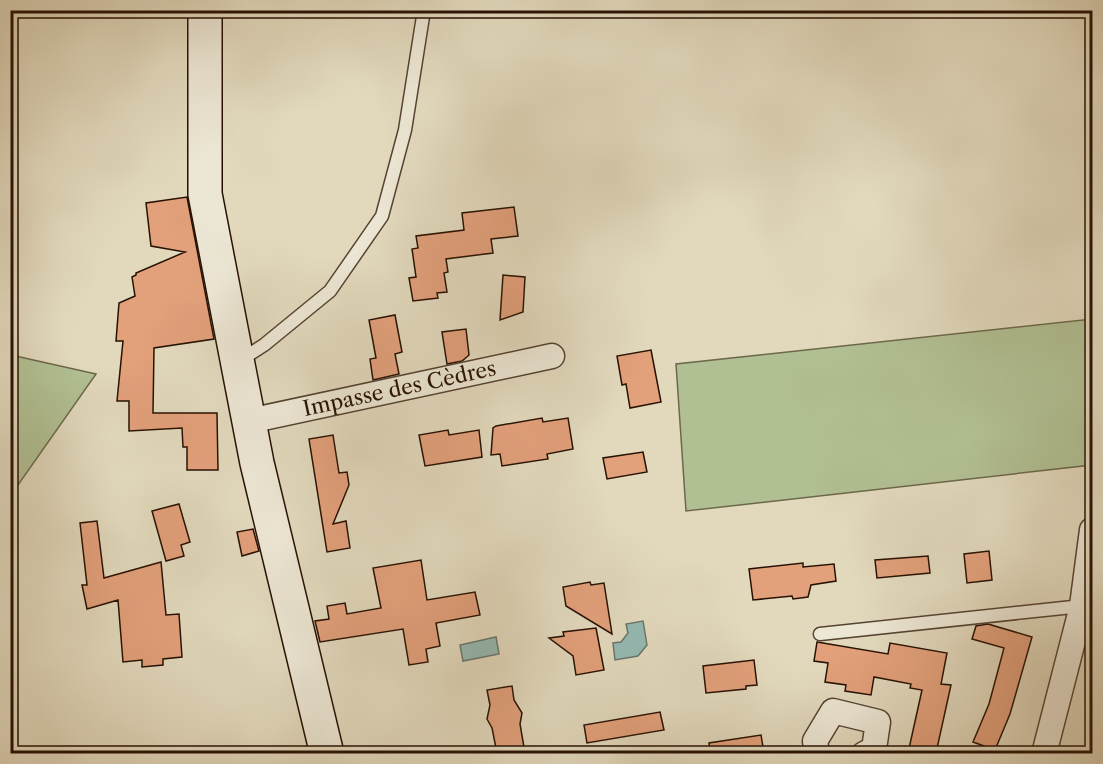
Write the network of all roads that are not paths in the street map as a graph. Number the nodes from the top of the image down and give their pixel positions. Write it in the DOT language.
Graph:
graph roads {
  1 [pos="205,10"];
  2 [pos="424,10"];
  3 [pos="552,356"];
  4 [pos="238,362"];
  5 [pos="249,421"];
  6 [pos="1092,530"];
  7 [pos="1082,606"];
  8 [pos="820,634"];
  9 [pos="327,753"];
  10 [pos="817,753"];
  11 [pos="864,753"];
  12 [pos="1044,753"];
  1 -- 4 [label="main road"];
  2 -- 4 [label="lane"];
  3 -- 5 [label="street, Impasse des Cèdres"];
  4 -- 5 [label="main road"];
  5 -- 9 [label="main road"];
  6 -- 7 [label="street"];
  7 -- 8 [label="lane"];
  7 -- 12 [label="street"];
  10 -- 11 [label="street"];
}
